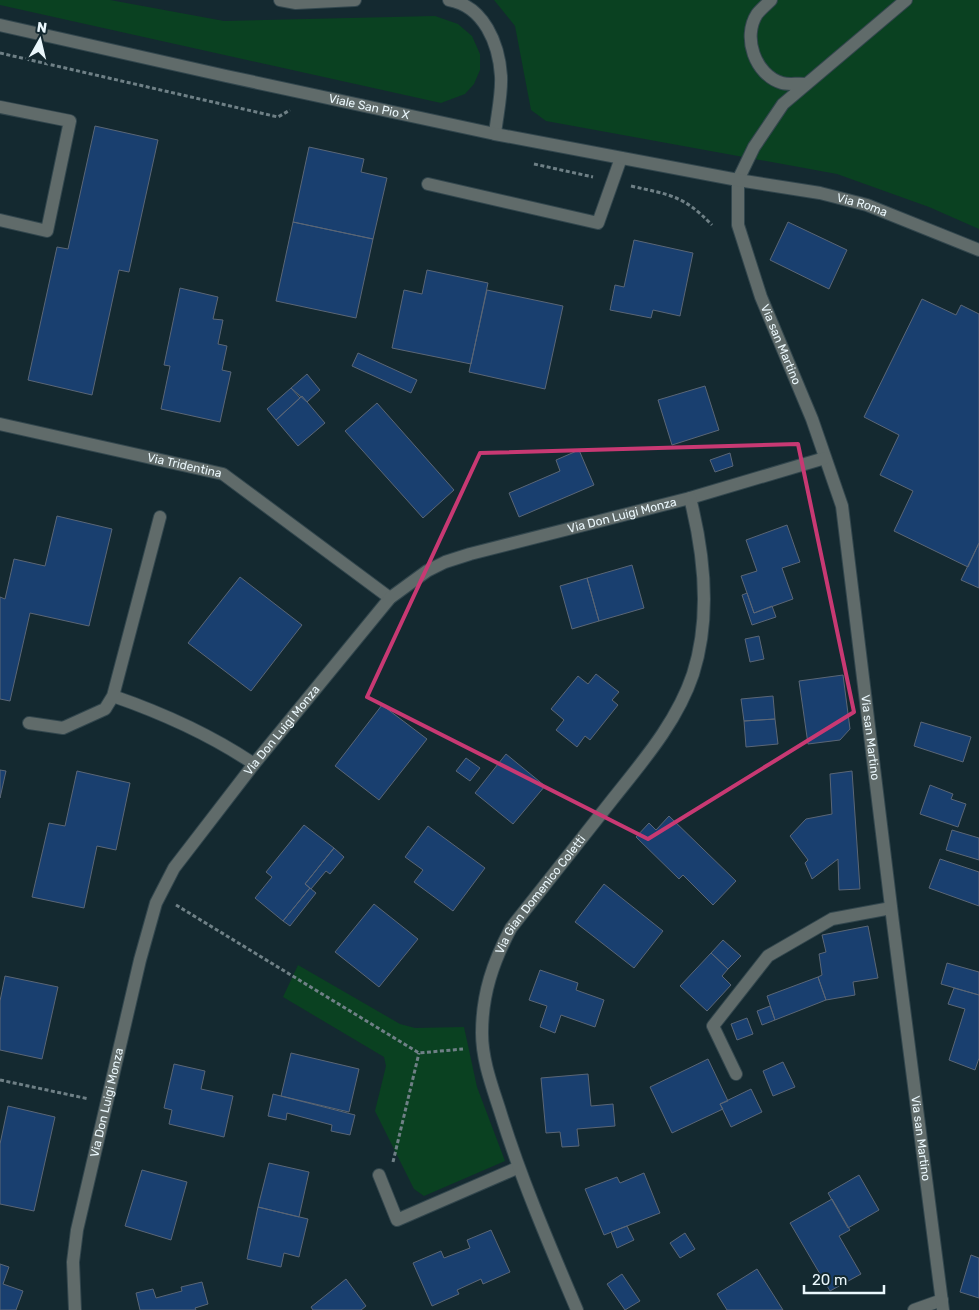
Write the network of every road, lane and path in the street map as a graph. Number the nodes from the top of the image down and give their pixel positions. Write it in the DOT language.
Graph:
graph roads {
  1 [pos="280,0"];
  2 [pos="355,0"];
  3 [pos="449,0"];
  4 [pos="771,0"];
  5 [pos="906,0"];
  6 [pos="0,24"];
  7 [pos="0,53"];
  8 [pos="805,84"];
  9 [pos="0,107"];
  10 [pos="292,108"];
  11 [pos="495,134"];
  12 [pos="621,158"];
  13 [pos="525,162"];
  14 [pos="738,180"];
  15 [pos="612,182"];
  16 [pos="428,184"];
  17 [pos="0,220"];
  18 [pos="712,225"];
  19 [pos="979,250"];
  20 [pos="0,424"];
  21 [pos="824,458"];
  22 [pos="690,498"];
  23 [pos="160,517"];
  24 [pos="390,598"];
  25 [pos="113,696"];
  26 [pos="29,723"];
  27 [pos="254,764"];
  28 [pos="160,896"];
  29 [pos="891,908"];
  30 [pos="483,1047"];
  31 [pos="419,1053"];
  32 [pos="736,1074"];
  33 [pos="0,1080"];
  34 [pos="107,1103"];
  35 [pos="517,1168"];
  36 [pos="379,1175"];
  37 [pos="943,1305"];
  38 [pos="75,1310"];
  39 [pos="577,1310"];
  40 [pos="914,1310"];
  1 -- 2 [label="street"];
  3 -- 11 [label="street"];
  4 -- 8 [label="street"];
  5 -- 8 [label="street"];
  6 -- 11 [label="street, Viale San Pio X"];
  7 -- 10 [label="path"];
  8 -- 14 [label="street"];
  9 -- 17 [label="street"];
  11 -- 12 [label="street, Viale San Pio X"];
  12 -- 14 [label="street, Viale San Pio X"];
  12 -- 15 [label="street"];
  13 -- 15 [label="path"];
  14 -- 19 [label="street, Via Roma"];
  14 -- 21 [label="street, Via san Martino"];
  15 -- 16 [label="street"];
  15 -- 18 [label="path"];
  20 -- 24 [label="street, Via Tridentina"];
  21 -- 22 [label="street, Via Don Luigi Monza"];
  21 -- 29 [label="street, Via san Martino"];
  22 -- 24 [label="street, Via Don Luigi Monza"];
  22 -- 30 [label="street, Via Gian Domenico Coletti"];
  23 -- 25 [label="street"];
  24 -- 27 [label="street, Via Don Luigi Monza"];
  25 -- 26 [label="street"];
  25 -- 27 [label="street"];
  27 -- 28 [label="street, Via Don Luigi Monza"];
  28 -- 31 [label="path"];
  28 -- 34 [label="street, Via Don Luigi Monza"];
  29 -- 32 [label="street"];
  29 -- 37 [label="street, Via san Martino"];
  30 -- 31 [label="path"];
  30 -- 35 [label="street, Via Gian Domenico Coletti"];
  31 -- 36 [label="path"];
  33 -- 34 [label="path"];
  34 -- 38 [label="street, Via Don Luigi Monza"];
  35 -- 36 [label="street"];
  35 -- 39 [label="street, Via Gian Domenico Coletti"];
  37 -- 40 [label="street"];
}
